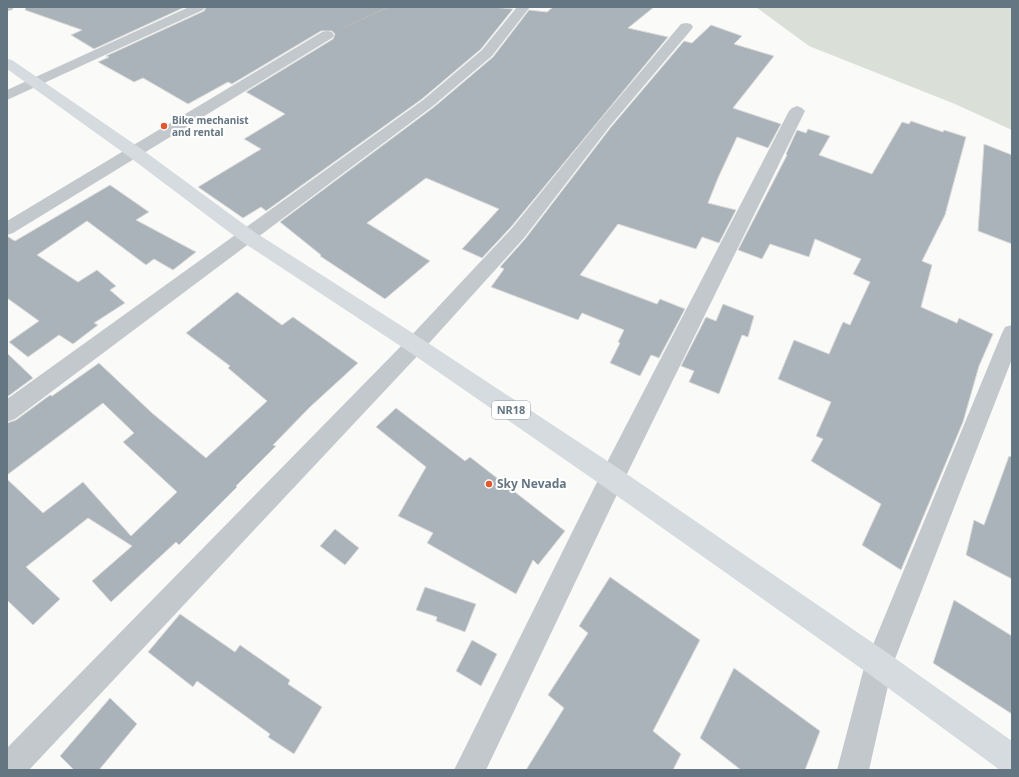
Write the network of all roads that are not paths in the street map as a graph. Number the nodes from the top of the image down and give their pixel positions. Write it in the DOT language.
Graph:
graph roads {
  1 [pos="199,7"];
  2 [pos="524,7"];
  3 [pos="686,28"];
  4 [pos="327,35"];
  5 [pos="7,63"];
  6 [pos="35,83"];
  7 [pos="7,96"];
  8 [pos="797,111"];
  9 [pos="134,152"];
  10 [pos="7,229"];
  11 [pos="247,236"];
  12 [pos="1012,333"];
  13 [pos="415,345"];
  14 [pos="7,412"];
  15 [pos="612,478"];
  16 [pos="879,664"];
  17 [pos="1012,760"];
  18 [pos="7,770"];
  19 [pos="470,770"];
  20 [pos="853,770"];
  1 -- 6 [label="street"];
  2 -- 11 [label="street"];
  3 -- 13 [label="street"];
  4 -- 9 [label="street"];
  5 -- 6 [label="main road, NR18"];
  6 -- 7 [label="street"];
  6 -- 9 [label="main road, NR18"];
  8 -- 15 [label="street"];
  9 -- 10 [label="street"];
  9 -- 11 [label="main road, NR18"];
  11 -- 13 [label="main road, NR18"];
  11 -- 14 [label="street"];
  12 -- 16 [label="street"];
  13 -- 15 [label="main road, NR18"];
  13 -- 18 [label="street"];
  15 -- 16 [label="main road, NR18"];
  15 -- 19 [label="street"];
  16 -- 17 [label="main road, NR18"];
  16 -- 20 [label="street"];
}
